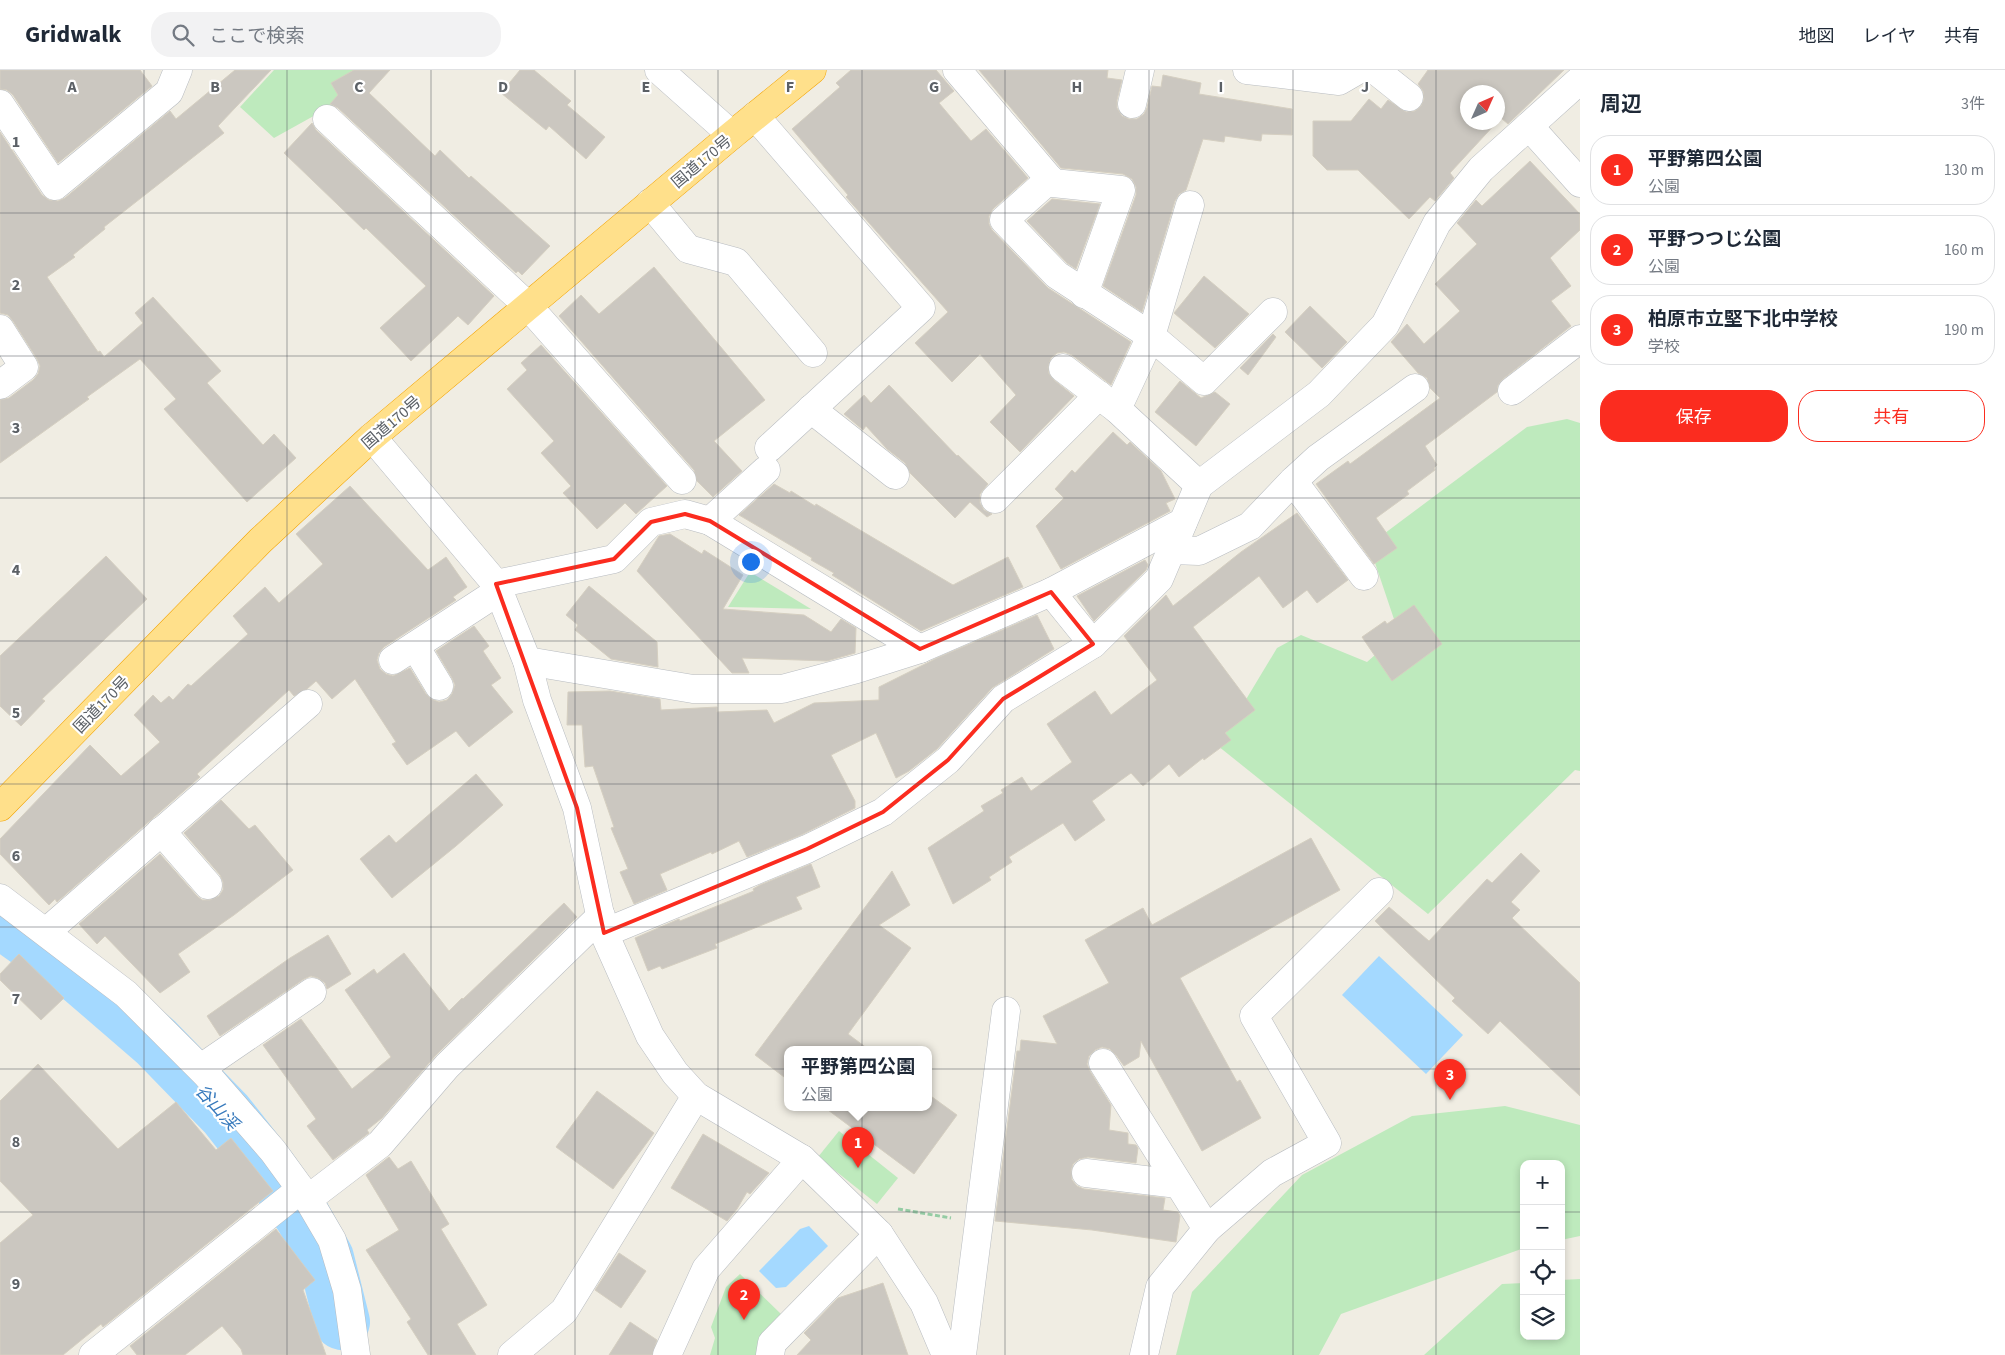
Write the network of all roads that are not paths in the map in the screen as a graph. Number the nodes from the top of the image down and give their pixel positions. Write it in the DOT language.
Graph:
graph roads {
  1 [pos="178,70"];
  2 [pos="659,70"];
  3 [pos="812,70"];
  4 [pos="957,70"];
  5 [pos="1140,70"];
  6 [pos="1248,70"];
  7 [pos="1358,70"];
  8 [pos="1374,70"];
  9 [pos="1580,80"];
  10 [pos="1409,97"];
  11 [pos="0,104"];
  12 [pos="1132,104"];
  13 [pos="755,116"];
  14 [pos="327,119"];
  15 [pos="1529,126"];
  16 [pos="732,135"];
  17 [pos="1050,179"];
  18 [pos="1580,183"];
  19 [pos="650,203"];
  20 [pos="1190,205"];
  21 [pos="1084,294"];
  22 [pos="528,306"];
  23 [pos="1273,312"];
  24 [pos="0,329"];
  25 [pos="1151,336"];
  26 [pos="1580,339"];
  27 [pos="813,353"];
  28 [pos="1064,368"];
  29 [pos="0,385"];
  30 [pos="1415,388"];
  31 [pos="1512,391"];
  32 [pos="1108,402"];
  33 [pos="811,409"];
  34 [pos="372,438"];
  35 [pos="895,475"];
  36 [pos="682,480"];
  37 [pos="1293,481"];
  38 [pos="1198,485"];
  39 [pos="995,499"];
  40 [pos="710,522"];
  41 [pos="1183,522"];
  42 [pos="1172,550"];
  43 [pos="1364,576"];
  44 [pos="497,588"];
  45 [pos="1051,592"];
  46 [pos="1093,644"];
  47 [pos="920,649"];
  48 [pos="527,661"];
  49 [pos="439,686"];
  50 [pos="308,704"];
  51 [pos="0,806"];
  52 [pos="161,831"];
  53 [pos="208,885"];
  54 [pos="1379,892"];
  55 [pos="0,898"];
  56 [pos="603,924"];
  57 [pos="46,932"];
  58 [pos="312,992"];
  59 [pos="1006,1011"];
  60 [pos="1103,1063"];
  61 [pos="201,1068"];
  62 [pos="696,1096"];
  63 [pos="802,1159"];
  64 [pos="1086,1173"];
  65 [pos="1178,1184"];
  66 [pos="296,1196"];
  67 [pos="1207,1229"];
  68 [pos="879,1234"];
  69 [pos="93,1355"];
  70 [pos="356,1355"];
  71 [pos="512,1355"];
  72 [pos="667,1355"];
  73 [pos="770,1355"];
  74 [pos="946,1355"];
  75 [pos="962,1355"];
  76 [pos="1144,1355"];
  1 -- 11 [label="street"];
  2 -- 16 [label="street"];
  3 -- 13 [label="highway, 国道170号"];
  4 -- 17 [label="street"];
  5 -- 12 [label="street"];
  6 -- 7 [label="street"];
  8 -- 10 [label="street"];
  9 -- 15 [label="street"];
  13 -- 16 [label="highway, 国道170号"];
  13 -- 33 [label="street"];
  14 -- 22 [label="street"];
  15 -- 18 [label="street"];
  15 -- 38 [label="street"];
  16 -- 19 [label="highway, 国道170号"];
  17 -- 21 [label="street"];
  17 -- 21 [label="street"];
  19 -- 22 [label="highway, 国道170号"];
  19 -- 27 [label="street"];
  20 -- 25 [label="street"];
  21 -- 25 [label="street"];
  22 -- 34 [label="highway, 国道170号"];
  22 -- 36 [label="street"];
  23 -- 25 [label="street"];
  24 -- 29 [label="street"];
  25 -- 32 [label="street"];
  26 -- 31 [label="street"];
  28 -- 32 [label="street"];
  30 -- 37 [label="street"];
  32 -- 38 [label="street"];
  32 -- 39 [label="street"];
  33 -- 35 [label="street"];
  33 -- 40 [label="street"];
  34 -- 44 [label="street"];
  34 -- 51 [label="highway, 国道170号"];
  37 -- 42 [label="street"];
  37 -- 43 [label="street"];
  38 -- 41 [label="street"];
  40 -- 44 [label="street"];
  40 -- 47 [label="street"];
  41 -- 42 [label="street"];
  41 -- 45 [label="street"];
  42 -- 46 [label="street"];
  44 -- 48 [label="street"];
  44 -- 49 [label="street"];
  45 -- 46 [label="street"];
  45 -- 47 [label="street"];
  46 -- 56 [label="street"];
  47 -- 48 [label="street"];
  48 -- 56 [label="street"];
  50 -- 52 [label="street"];
  52 -- 53 [label="street"];
  52 -- 57 [label="street"];
  54 -- 67 [label="street"];
  55 -- 57 [label="street"];
  56 -- 62 [label="street"];
  56 -- 66 [label="street"];
  57 -- 61 [label="street"];
  58 -- 61 [label="street"];
  59 -- 75 [label="street"];
  60 -- 65 [label="street"];
  61 -- 66 [label="street"];
  62 -- 63 [label="street"];
  62 -- 71 [label="street"];
  63 -- 68 [label="street"];
  63 -- 72 [label="street"];
  64 -- 65 [label="street"];
  65 -- 67 [label="street"];
  66 -- 69 [label="street"];
  66 -- 70 [label="street"];
  67 -- 76 [label="street"];
  68 -- 73 [label="street"];
  68 -- 74 [label="street"];
}
